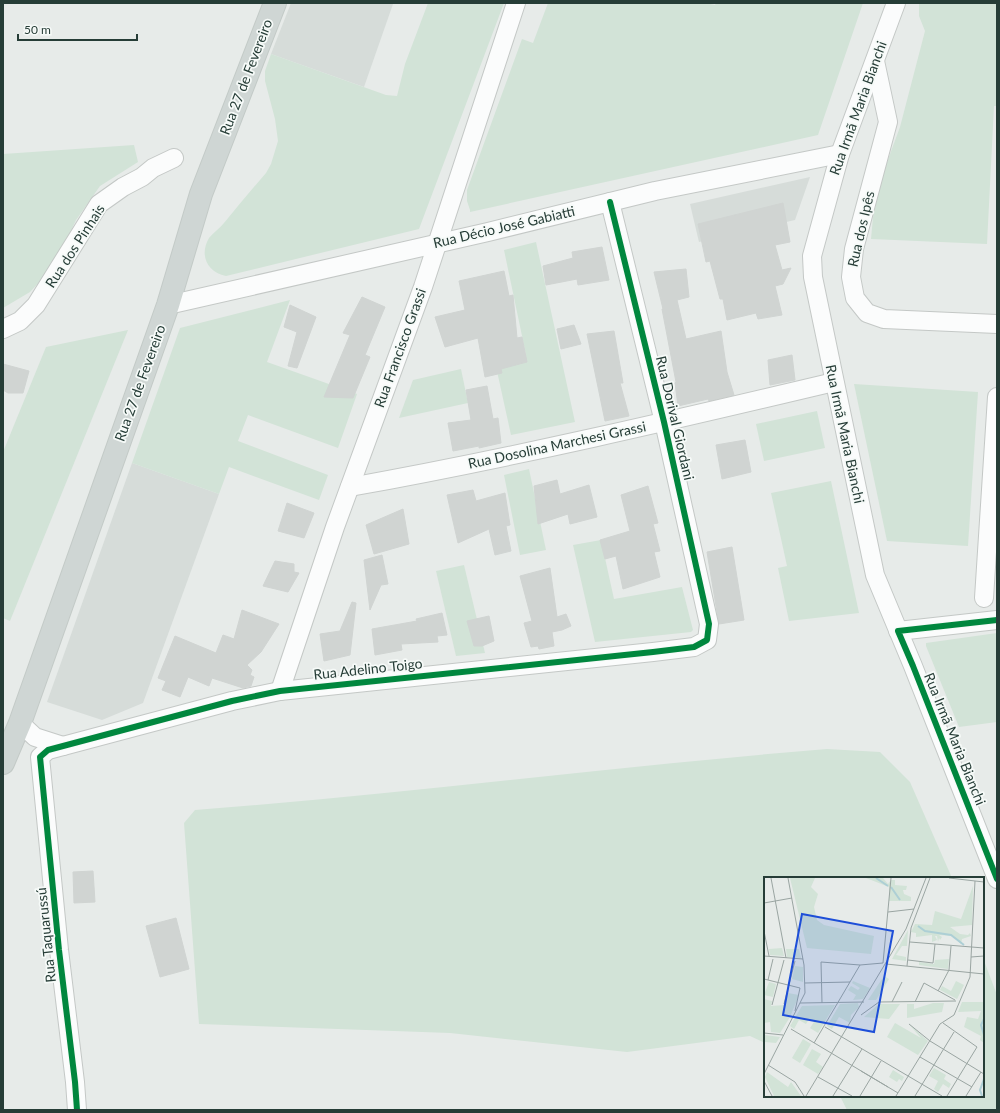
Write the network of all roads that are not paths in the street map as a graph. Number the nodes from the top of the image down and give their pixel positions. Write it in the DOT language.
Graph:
graph roads {
  1 [pos="275,3"];
  2 [pos="516,3"];
  3 [pos="896,3"];
  4 [pos="875,61"];
  5 [pos="840,154"];
  6 [pos="174,158"];
  7 [pos="610,202"];
  8 [pos="436,243"];
  9 [pos="168,305"];
  10 [pos="997,324"];
  11 [pos="3,329"];
  12 [pos="834,382"];
  13 [pos="997,397"];
  14 [pos="664,422"];
  15 [pos="350,487"];
  16 [pos="984,598"];
  17 [pos="997,620"];
  18 [pos="898,631"];
  19 [pos="707,640"];
  20 [pos="280,691"];
  21 [pos="20,723"];
  22 [pos="63,746"];
  23 [pos="4,757"];
  24 [pos="40,757"];
  25 [pos="997,879"];
  26 [pos="77,1110"];
  1 -- 9 [label="main road, Rua 27 de Fevereiro"];
  2 -- 8 [label="street, Rua Francisco Grassi"];
  3 -- 4 [label="street, Rua Irmã Maria Bianchi"];
  4 -- 5 [label="street, Rua Irmã Maria Bianchi"];
  4 -- 10 [label="street, Rua dos Ipês"];
  5 -- 7 [label="street, Rua Décio José Gabiatti"];
  5 -- 12 [label="street, Rua Irmã Maria Bianchi"];
  6 -- 11 [label="street, Rua dos Pinhais"];
  7 -- 8 [label="street, Rua Décio José Gabiatti"];
  7 -- 14 [label="street, Rua Dorival Giordani"];
  8 -- 9 [label="street, Rua Décio José Gabiatti"];
  8 -- 15 [label="street, Rua Francisco Grassi"];
  9 -- 21 [label="main road, Rua 27 de Fevereiro"];
  12 -- 14 [label="street, Rua Dosolina Marchesi Grassi"];
  12 -- 18 [label="street, Rua Irmã Maria Bianchi"];
  13 -- 16 [label="street"];
  14 -- 15 [label="street, Rua Dosolina Marchesi Grassi"];
  14 -- 19 [label="street, Rua Dorival Giordani"];
  15 -- 20 [label="street, Rua Francisco Grassi"];
  17 -- 18 [label="street"];
  18 -- 25 [label="street, Rua Irmã Maria Bianchi"];
  19 -- 20 [label="street, Rua Adelino Toigo"];
  20 -- 22 [label="street, Rua Adelino Toigo"];
  21 -- 22 [label="street"];
  21 -- 23 [label="main road, Rua 27 de Fevereiro"];
  22 -- 24 [label="street, Rua Adelino Toigo"];
  24 -- 26 [label="street, Rua Taquarussú"];
}
